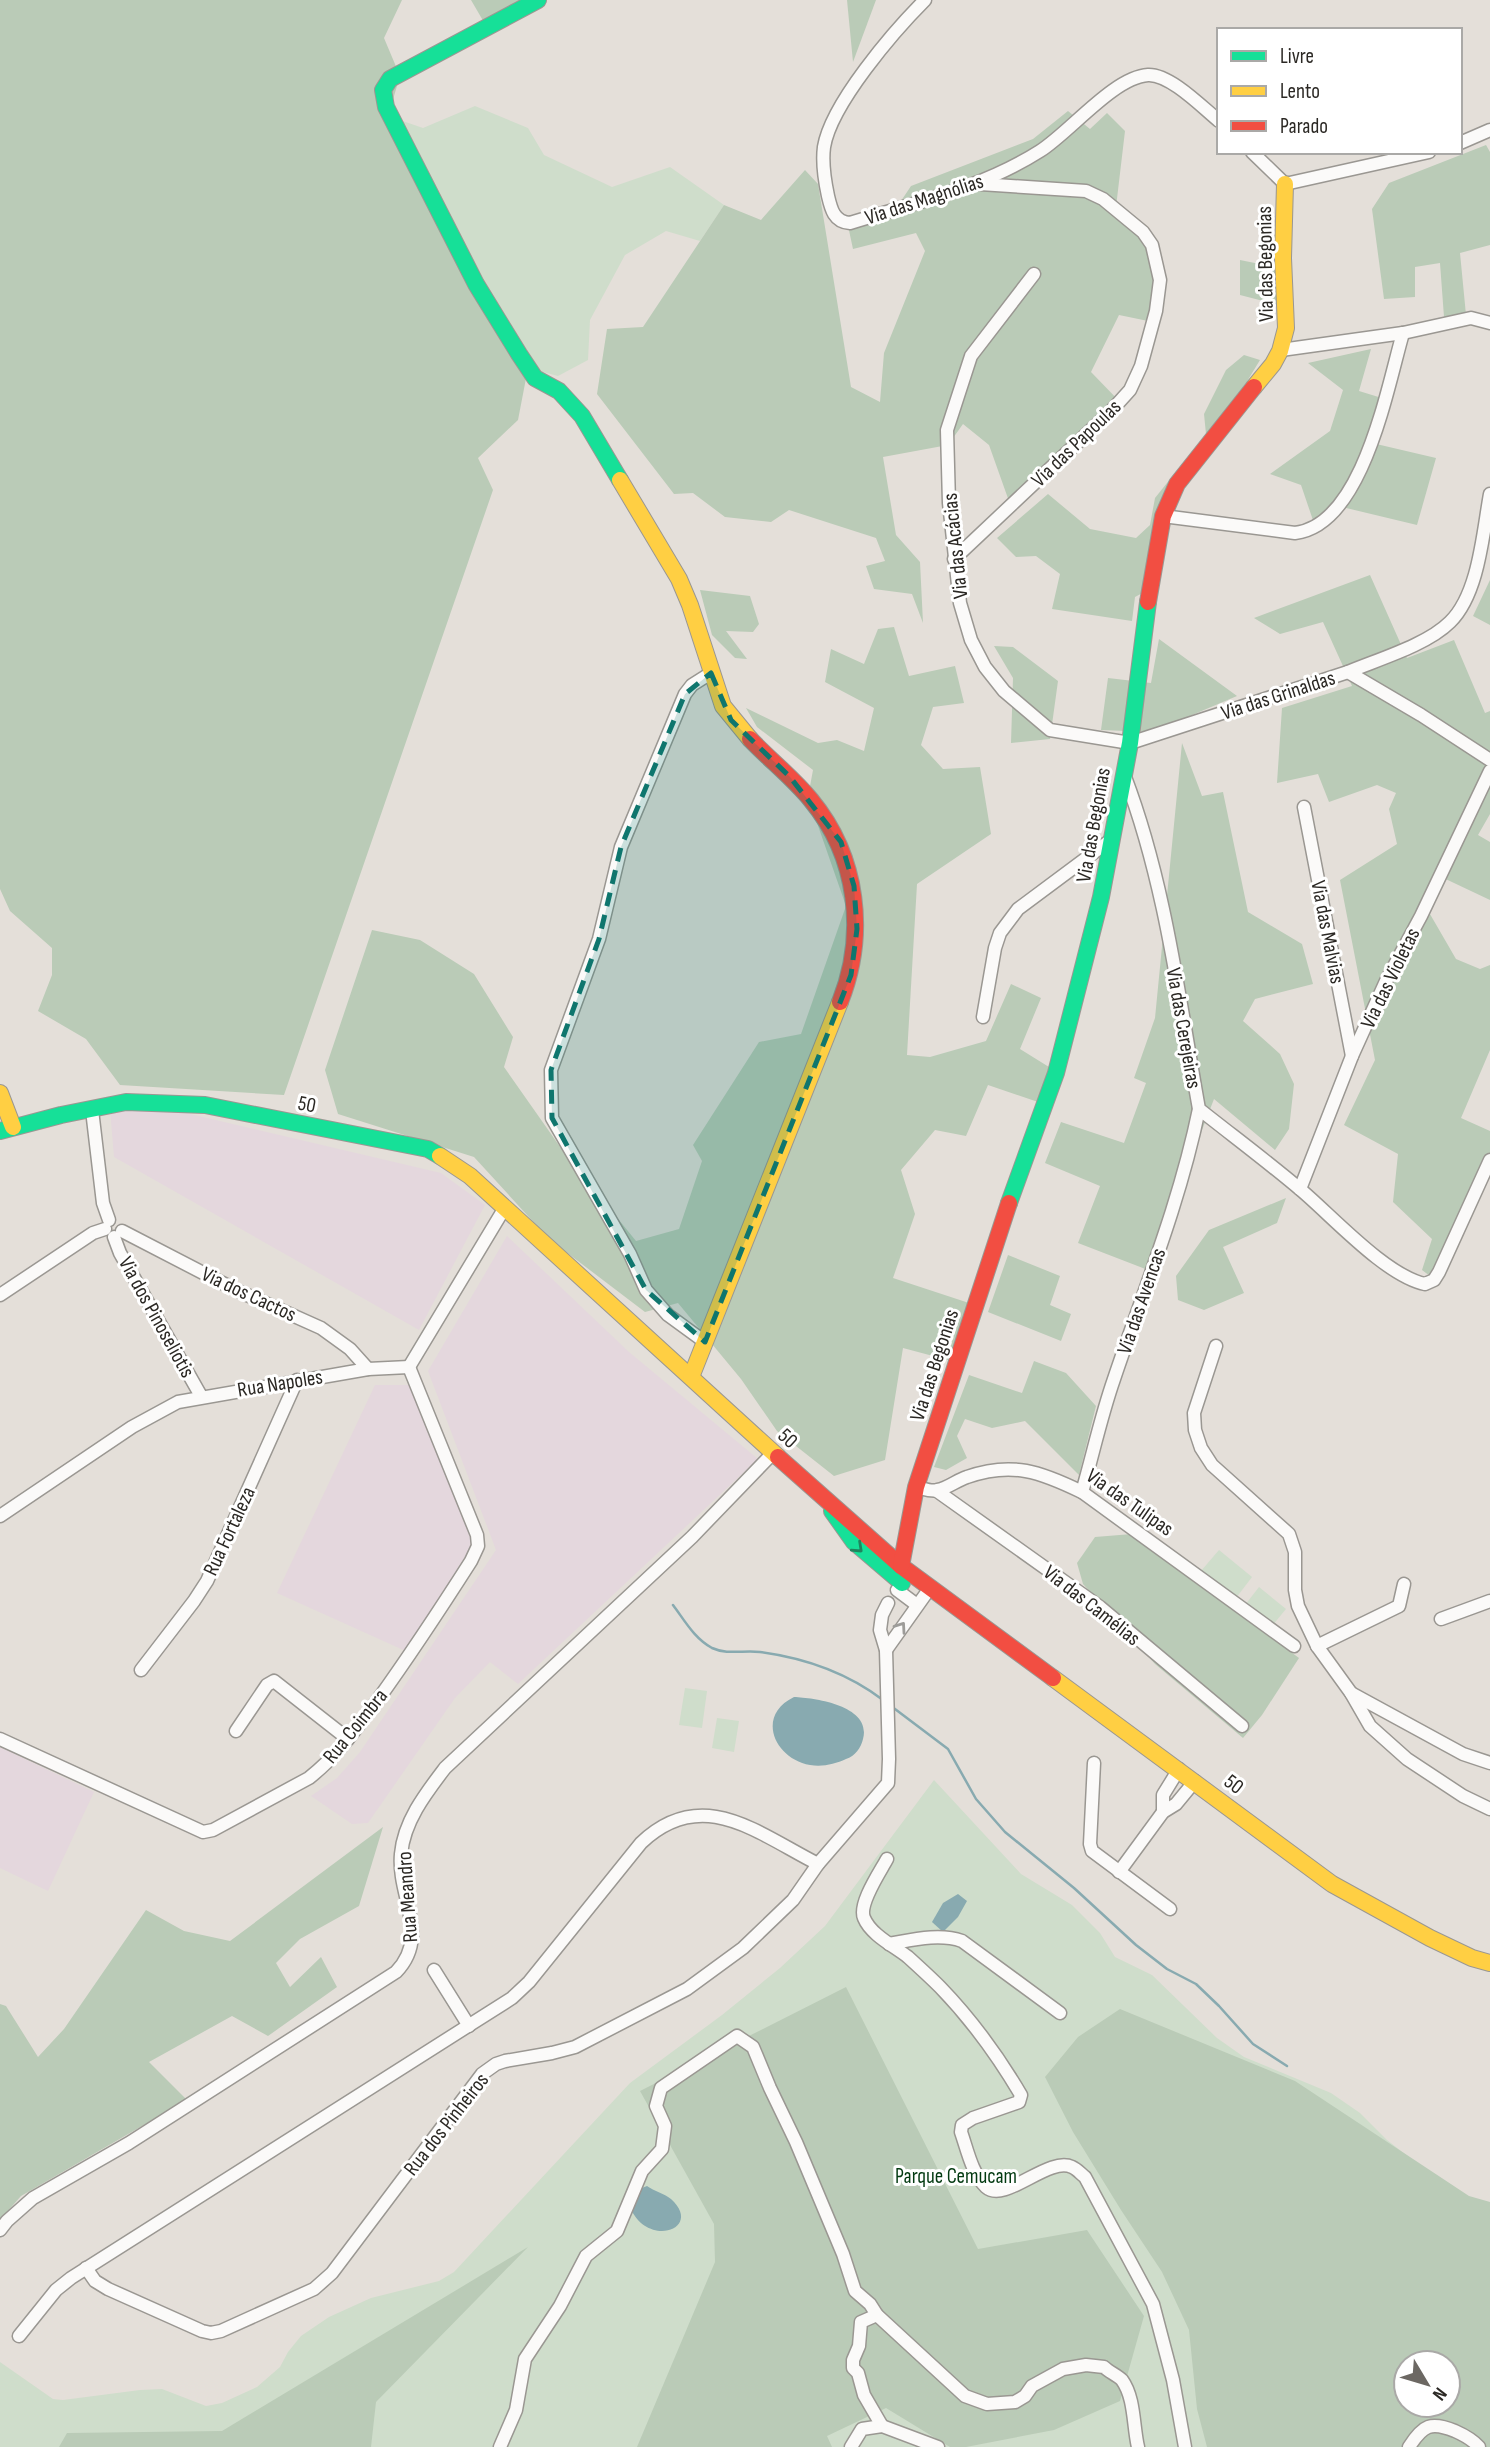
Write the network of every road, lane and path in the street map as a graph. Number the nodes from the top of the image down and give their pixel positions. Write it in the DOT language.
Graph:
graph roads {
  1 [pos="538,0"];
  2 [pos="925,0"];
  3 [pos="1217,119"];
  4 [pos="1490,130"];
  5 [pos="1462,142"];
  6 [pos="1254,154"];
  7 [pos="1420,154"];
  8 [pos="978,183"];
  9 [pos="1285,184"];
  10 [pos="1034,274"];
  11 [pos="1490,323"];
  12 [pos="1403,333"];
  13 [pos="1281,350"];
  14 [pos="1490,494"];
  15 [pos="1163,516"];
  16 [pos="954,559"];
  17 [pos="1348,672"];
  18 [pos="712,673"];
  19 [pos="1130,743"];
  20 [pos="1490,760"];
  21 [pos="1490,771"];
  22 [pos="1123,773"];
  23 [pos="1304,807"];
  24 [pos="1112,839"];
  25 [pos="983,1017"];
  26 [pos="1352,1056"];
  27 [pos="0,1093"];
  28 [pos="1199,1109"];
  29 [pos="92,1110"];
  30 [pos="6,1129"];
  31 [pos="1490,1160"];
  32 [pos="1300,1189"];
  33 [pos="505,1209"];
  34 [pos="112,1229"];
  35 [pos="0,1295"];
  36 [pos="705,1342"];
  37 [pos="1216,1346"];
  38 [pos="409,1367"];
  39 [pos="368,1369"];
  40 [pos="691,1377"];
  41 [pos="297,1380"];
  42 [pos="201,1396"];
  43 [pos="774,1453"];
  44 [pos="916,1487"];
  45 [pos="937,1491"];
  46 [pos="1082,1492"];
  47 [pos="0,1516"];
  48 [pos="1404,1584"];
  49 [pos="898,1585"];
  50 [pos="930,1588"];
  51 [pos="1490,1601"];
  52 [pos="917,1605"];
  53 [pos="1441,1619"];
  54 [pos="1294,1646"];
  55 [pos="1317,1646"];
  56 [pos="886,1650"];
  57 [pos="141,1670"];
  58 [pos="1350,1693"];
  59 [pos="1242,1726"];
  60 [pos="236,1731"];
  61 [pos="0,1739"];
  62 [pos="348,1740"];
  63 [pos="1094,1763"];
  64 [pos="1490,1763"];
  65 [pos="1179,1769"];
  66 [pos="1195,1781"];
  67 [pos="1490,1809"];
  68 [pos="1163,1812"];
  69 [pos="887,1859"];
  70 [pos="818,1864"];
  71 [pos="1119,1872"];
  72 [pos="1170,1909"];
  73 [pos="889,1944"];
  74 [pos="1490,1964"];
  75 [pos="434,1970"];
  76 [pos="1060,2013"];
  77 [pos="469,2026"];
  78 [pos="0,2230"];
  79 [pos="86,2268"];
  80 [pos="877,2315"];
  81 [pos="19,2336"];
  82 [pos="882,2426"];
  83 [pos="500,2447"];
  84 [pos="851,2447"];
  85 [pos="939,2447"];
  86 [pos="1138,2447"];
  87 [pos="1185,2447"];
  88 [pos="1409,2447"];
  89 [pos="1479,2447"];
  1 -- 18 [label="street"];
  2 -- 8 [label="street, Via das Magnólias"];
  3 -- 8 [label="street, Via das Magnólias"];
  4 -- 5 [label="street"];
  6 -- 9 [label="street"];
  7 -- 9 [label="street"];
  8 -- 16 [label="street, Via das Papoulas"];
  9 -- 13 [label="street, Via das Begonias"];
  10 -- 16 [label="street, Via das Acácias"];
  11 -- 12 [label="street"];
  12 -- 13 [label="street"];
  12 -- 15 [label="street"];
  13 -- 15 [label="street, Via das Begonias"];
  14 -- 17 [label="street"];
  15 -- 19 [label="street, Via das Begonias"];
  16 -- 19 [label="street, Via das Acácias"];
  17 -- 19 [label="street, Via das Grinaldas"];
  17 -- 20 [label="street, Via das Grinaldas"];
  18 -- 36 [label="street"];
  18 -- 36 [label="street"];
  19 -- 22 [label="street, Via das Begonias"];
  21 -- 26 [label="street, Via das Violetas"];
  22 -- 24 [label="street, Via das Begonias"];
  22 -- 28 [label="street, Via das Cerejeiras"];
  23 -- 26 [label="street, Via das Malvias"];
  24 -- 25 [label="street"];
  24 -- 44 [label="street, Via das Begonias"];
  26 -- 32 [label="street, Via das Violetas"];
  27 -- 30 [label="street"];
  28 -- 32 [label="street, Via das Cerejeiras"];
  28 -- 46 [label="street, Via das Avencas"];
  29 -- 30 [label="street, 50"];
  29 -- 33 [label="street, 50"];
  29 -- 34 [label="street, Via dos Pinoseliotis"];
  31 -- 32 [label="street, Via das Cerejeiras"];
  33 -- 38 [label="street"];
  33 -- 40 [label="street, 50"];
  34 -- 35 [label="street"];
  34 -- 39 [label="street, Via dos Cactos"];
  34 -- 42 [label="street, Via dos Pinoseliotis"];
  36 -- 40 [label="street"];
  37 -- 55 [label="street"];
  38 -- 39 [label="street, Rua Napoles"];
  38 -- 62 [label="street, Rua Coimbra"];
  39 -- 41 [label="street, Rua Napoles"];
  40 -- 43 [label="street, 50"];
  41 -- 42 [label="street, Rua Napoles"];
  41 -- 57 [label="street, Rua Fortaleza"];
  42 -- 47 [label="street, Rua Napoles"];
  43 -- 49 [label="street, 50"];
  43 -- 78 [label="street, Rua Meandro"];
  44 -- 45 [label="street"];
  44 -- 49 [label="street"];
  45 -- 46 [label="street, Via das Tulipas"];
  45 -- 59 [label="street, Via das Camélias"];
  46 -- 54 [label="street, Via das Tulipas"];
  48 -- 55 [label="street"];
  49 -- 50 [label="street, 50"];
  49 -- 52 [label="street"];
  49 -- 56 [label="street, Rua dos Pinheiros"];
  50 -- 52 [label="street"];
  50 -- 65 [label="street, 50"];
  51 -- 53 [label="street"];
  56 -- 52 [label="street, one-way"];
  55 -- 58 [label="street"];
  56 -- 70 [label="street, Rua dos Pinheiros"];
  58 -- 64 [label="street"];
  58 -- 67 [label="street"];
  60 -- 62 [label="street"];
  61 -- 62 [label="street, Rua Coimbra"];
  63 -- 71 [label="street"];
  65 -- 66 [label="street, 50"];
  65 -- 68 [label="street"];
  66 -- 68 [label="street"];
  66 -- 74 [label="street, 50"];
  68 -- 71 [label="street"];
  69 -- 73 [label="street"];
  70 -- 77 [label="street"];
  70 -- 79 [label="street, Rua dos Pinheiros"];
  71 -- 72 [label="street"];
  73 -- 76 [label="street"];
  73 -- 87 [label="street"];
  75 -- 77 [label="street"];
  77 -- 79 [label="street"];
  79 -- 81 [label="street"];
  80 -- 82 [label="street"];
  80 -- 83 [label="street"];
  80 -- 86 [label="street"];
  82 -- 84 [label="street"];
  82 -- 85 [label="street"];
  88 -- 89 [label="street"];
}
